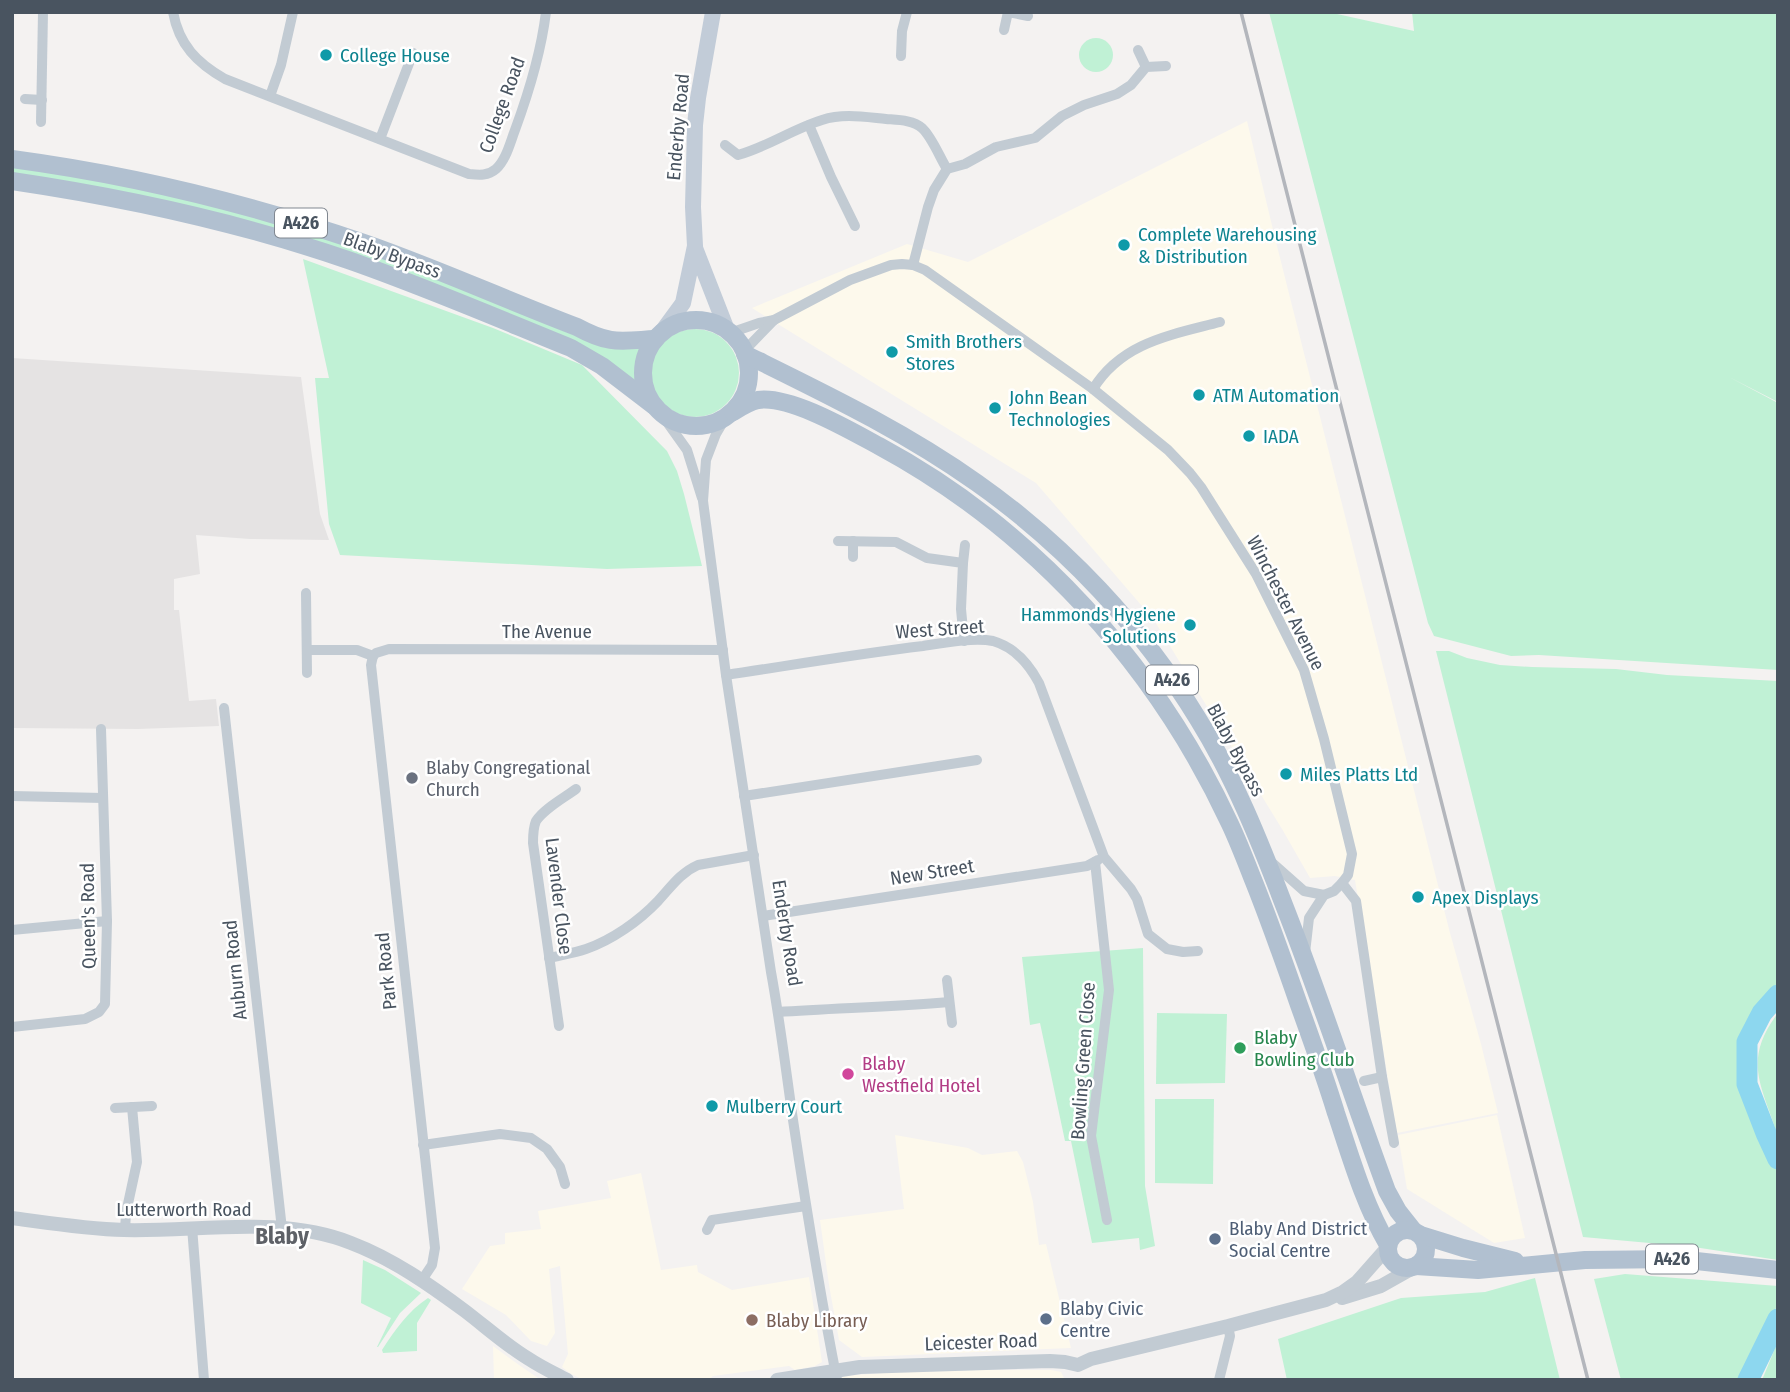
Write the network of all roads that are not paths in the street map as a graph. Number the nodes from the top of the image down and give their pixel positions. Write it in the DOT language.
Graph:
graph roads {
  1 [pos="43,12"];
  2 [pos="173,12"];
  3 [pos="293,12"];
  4 [pos="546,12"];
  5 [pos="713,12"];
  6 [pos="908,12"];
  7 [pos="1008,12"];
  8 [pos="1028,16"];
  9 [pos="1004,30"];
  10 [pos="1138,50"];
  11 [pos="413,53"];
  12 [pos="901,56"];
  13 [pos="1166,66"];
  14 [pos="1146,67"];
  15 [pos="270,96"];
  16 [pos="25,99"];
  17 [pos="42,100"];
  18 [pos="41,122"];
  19 [pos="809,125"];
  20 [pos="380,139"];
  21 [pos="725,145"];
  22 [pos="738,155"];
  23 [pos="12,159"];
  24 [pos="735,169"];
  25 [pos="947,169"];
  26 [pos="12,181"];
  27 [pos="855,226"];
  28 [pos="695,246"];
  29 [pos="913,265"];
  30 [pos="774,320"];
  31 [pos="1220,322"];
  32 [pos="729,331"];
  33 [pos="658,336"];
  34 [pos="744,352"];
  35 [pos="1093,389"];
  36 [pos="658,410"];
  37 [pos="729,414"];
  38 [pos="703,500"];
  39 [pos="838,541"];
  40 [pos="853,541"];
  41 [pos="965,545"];
  42 [pos="853,557"];
  43 [pos="963,563"];
  44 [pos="306,593"];
  45 [pos="964,641"];
  46 [pos="307,650"];
  47 [pos="723,650"];
  48 [pos="373,656"];
  49 [pos="307,673"];
  50 [pos="726,675"];
  51 [pos="224,708"];
  52 [pos="101,729"];
  53 [pos="977,760"];
  54 [pos="576,789"];
  55 [pos="12,796"];
  56 [pos="744,796"];
  57 [pos="103,798"];
  58 [pos="754,855"];
  59 [pos="1266,858"];
  60 [pos="1099,859"];
  61 [pos="1342,883"];
  62 [pos="1324,895"];
  63 [pos="763,916"];
  64 [pos="107,922"];
  65 [pos="12,930"];
  66 [pos="1198,951"];
  67 [pos="549,958"];
  68 [pos="1305,958"];
  69 [pos="947,980"];
  70 [pos="949,1002"];
  71 [pos="778,1012"];
  72 [pos="952,1023"];
  73 [pos="559,1026"];
  74 [pos="12,1027"];
  75 [pos="1382,1077"];
  76 [pos="1364,1081"];
  77 [pos="152,1105"];
  78 [pos="132,1107"];
  79 [pos="115,1108"];
  80 [pos="1394,1143"];
  81 [pos="423,1145"];
  82 [pos="565,1184"];
  83 [pos="806,1206"];
  84 [pos="12,1218"];
  85 [pos="1107,1220"];
  86 [pos="192,1227"];
  87 [pos="282,1229"];
  88 [pos="125,1230"];
  89 [pos="707,1230"];
  90 [pos="1417,1232"];
  91 [pos="1388,1246"];
  92 [pos="1532,1264"];
  93 [pos="1414,1267"];
  94 [pos="1776,1269"];
  95 [pos="422,1280"];
  96 [pos="1326,1300"];
  97 [pos="1228,1326"];
  98 [pos="1078,1365"];
  99 [pos="836,1375"];
  100 [pos="204,1380"];
  101 [pos="567,1380"];
  102 [pos="777,1380"];
  103 [pos="1074,1380"];
  104 [pos="1219,1380"];
  1 -- 17 [label="street"];
  2 -- 15 [label="street, College Road"];
  3 -- 15 [label="street"];
  4 -- 20 [label="street, College Road"];
  5 -- 28 [label="main road, Enderby Road"];
  6 -- 12 [label="street"];
  7 -- 8 [label="street"];
  7 -- 9 [label="street"];
  10 -- 14 [label="street"];
  11 -- 20 [label="street"];
  13 -- 14 [label="street"];
  14 -- 25 [label="street"];
  15 -- 20 [label="street, College Road"];
  16 -- 17 [label="street"];
  17 -- 18 [label="street"];
  19 -- 22 [label="street"];
  19 -- 25 [label="street"];
  19 -- 27 [label="street"];
  21 -- 22 [label="street"];
  22 -- 24 [label="street"];
  23 -- 33 [label="main road, Blaby Bypass / A426"];
  25 -- 29 [label="street"];
  26 -- 36 [label="main road, Blaby Bypass / A426"];
  28 -- 32 [label="main road"];
  28 -- 33 [label="main road"];
  29 -- 30 [label="street"];
  29 -- 35 [label="street, Winchester Avenue"];
  30 -- 32 [label="street"];
  30 -- 34 [label="street"];
  31 -- 35 [label="street"];
  32 -- 33 [label="main road"];
  32 -- 34 [label="main road"];
  33 -- 36 [label="main road"];
  34 -- 37 [label="main road"];
  34 -- 59 [label="main road, Blaby Bypass / A426"];
  35 -- 61 [label="street, Winchester Avenue"];
  36 -- 37 [label="main road"];
  36 -- 38 [label="street, Enderby Road"];
  37 -- 38 [label="street, Enderby Road"];
  37 -- 91 [label="main road, Blaby Bypass / A426"];
  38 -- 47 [label="street, Enderby Road"];
  39 -- 40 [label="street"];
  40 -- 42 [label="street"];
  40 -- 43 [label="street"];
  41 -- 43 [label="street"];
  43 -- 45 [label="street"];
  44 -- 46 [label="street"];
  45 -- 50 [label="street, West Street"];
  45 -- 60 [label="street, West Street"];
  46 -- 48 [label="street"];
  46 -- 49 [label="street"];
  47 -- 48 [label="street, The Avenue"];
  47 -- 50 [label="street, Enderby Road"];
  48 -- 81 [label="street, Park Road"];
  50 -- 56 [label="street, Enderby Road"];
  51 -- 87 [label="street, Auburn Road"];
  52 -- 57 [label="street, Queen's Road"];
  53 -- 56 [label="street"];
  54 -- 67 [label="street, Lavender Close"];
  55 -- 57 [label="street"];
  56 -- 58 [label="street, Enderby Road"];
  57 -- 64 [label="street, Queen's Road"];
  58 -- 63 [label="street, Enderby Road"];
  58 -- 67 [label="street"];
  59 -- 62 [label="street"];
  59 -- 68 [label="main road, Blaby Bypass / A426"];
  60 -- 63 [label="street, New Street"];
  60 -- 66 [label="street"];
  60 -- 85 [label="street, Bowling Green Close"];
  61 -- 62 [label="street"];
  61 -- 75 [label="street"];
  62 -- 68 [label="street"];
  63 -- 71 [label="street, Enderby Road"];
  64 -- 65 [label="street"];
  64 -- 74 [label="street, Queen's Road"];
  67 -- 73 [label="street, Lavender Close"];
  68 -- 90 [label="main road, Blaby Bypass / A426"];
  69 -- 70 [label="street"];
  70 -- 71 [label="street"];
  70 -- 72 [label="street"];
  71 -- 83 [label="street, Enderby Road"];
  75 -- 76 [label="street"];
  75 -- 80 [label="street"];
  77 -- 78 [label="street"];
  78 -- 79 [label="street"];
  78 -- 88 [label="street"];
  81 -- 82 [label="street"];
  81 -- 95 [label="street, Park Road"];
  83 -- 89 [label="street"];
  83 -- 99 [label="street, Enderby Road"];
  84 -- 88 [label="street, Lutterworth Road"];
  86 -- 87 [label="street, Lutterworth Road"];
  86 -- 88 [label="street, Lutterworth Road"];
  86 -- 100 [label="street"];
  87 -- 95 [label="street, Lutterworth Road"];
  90 -- 91 [label="main road"];
  90 -- 92 [label="main road, A426"];
  90 -- 93 [label="main road"];
  91 -- 93 [label="main road"];
  91 -- 96 [label="street, Leicester Road"];
  92 -- 93 [label="main road, A426"];
  92 -- 94 [label="main road, A426"];
  93 -- 96 [label="street, Leicester Road"];
  95 -- 101 [label="street, Lutterworth Road"];
  96 -- 97 [label="street, Leicester Road"];
  97 -- 98 [label="street, Leicester Road"];
  97 -- 104 [label="street"];
  98 -- 99 [label="street, Leicester Road"];
  98 -- 103 [label="street"];
  99 -- 102 [label="street, Leicester Road"];
}
